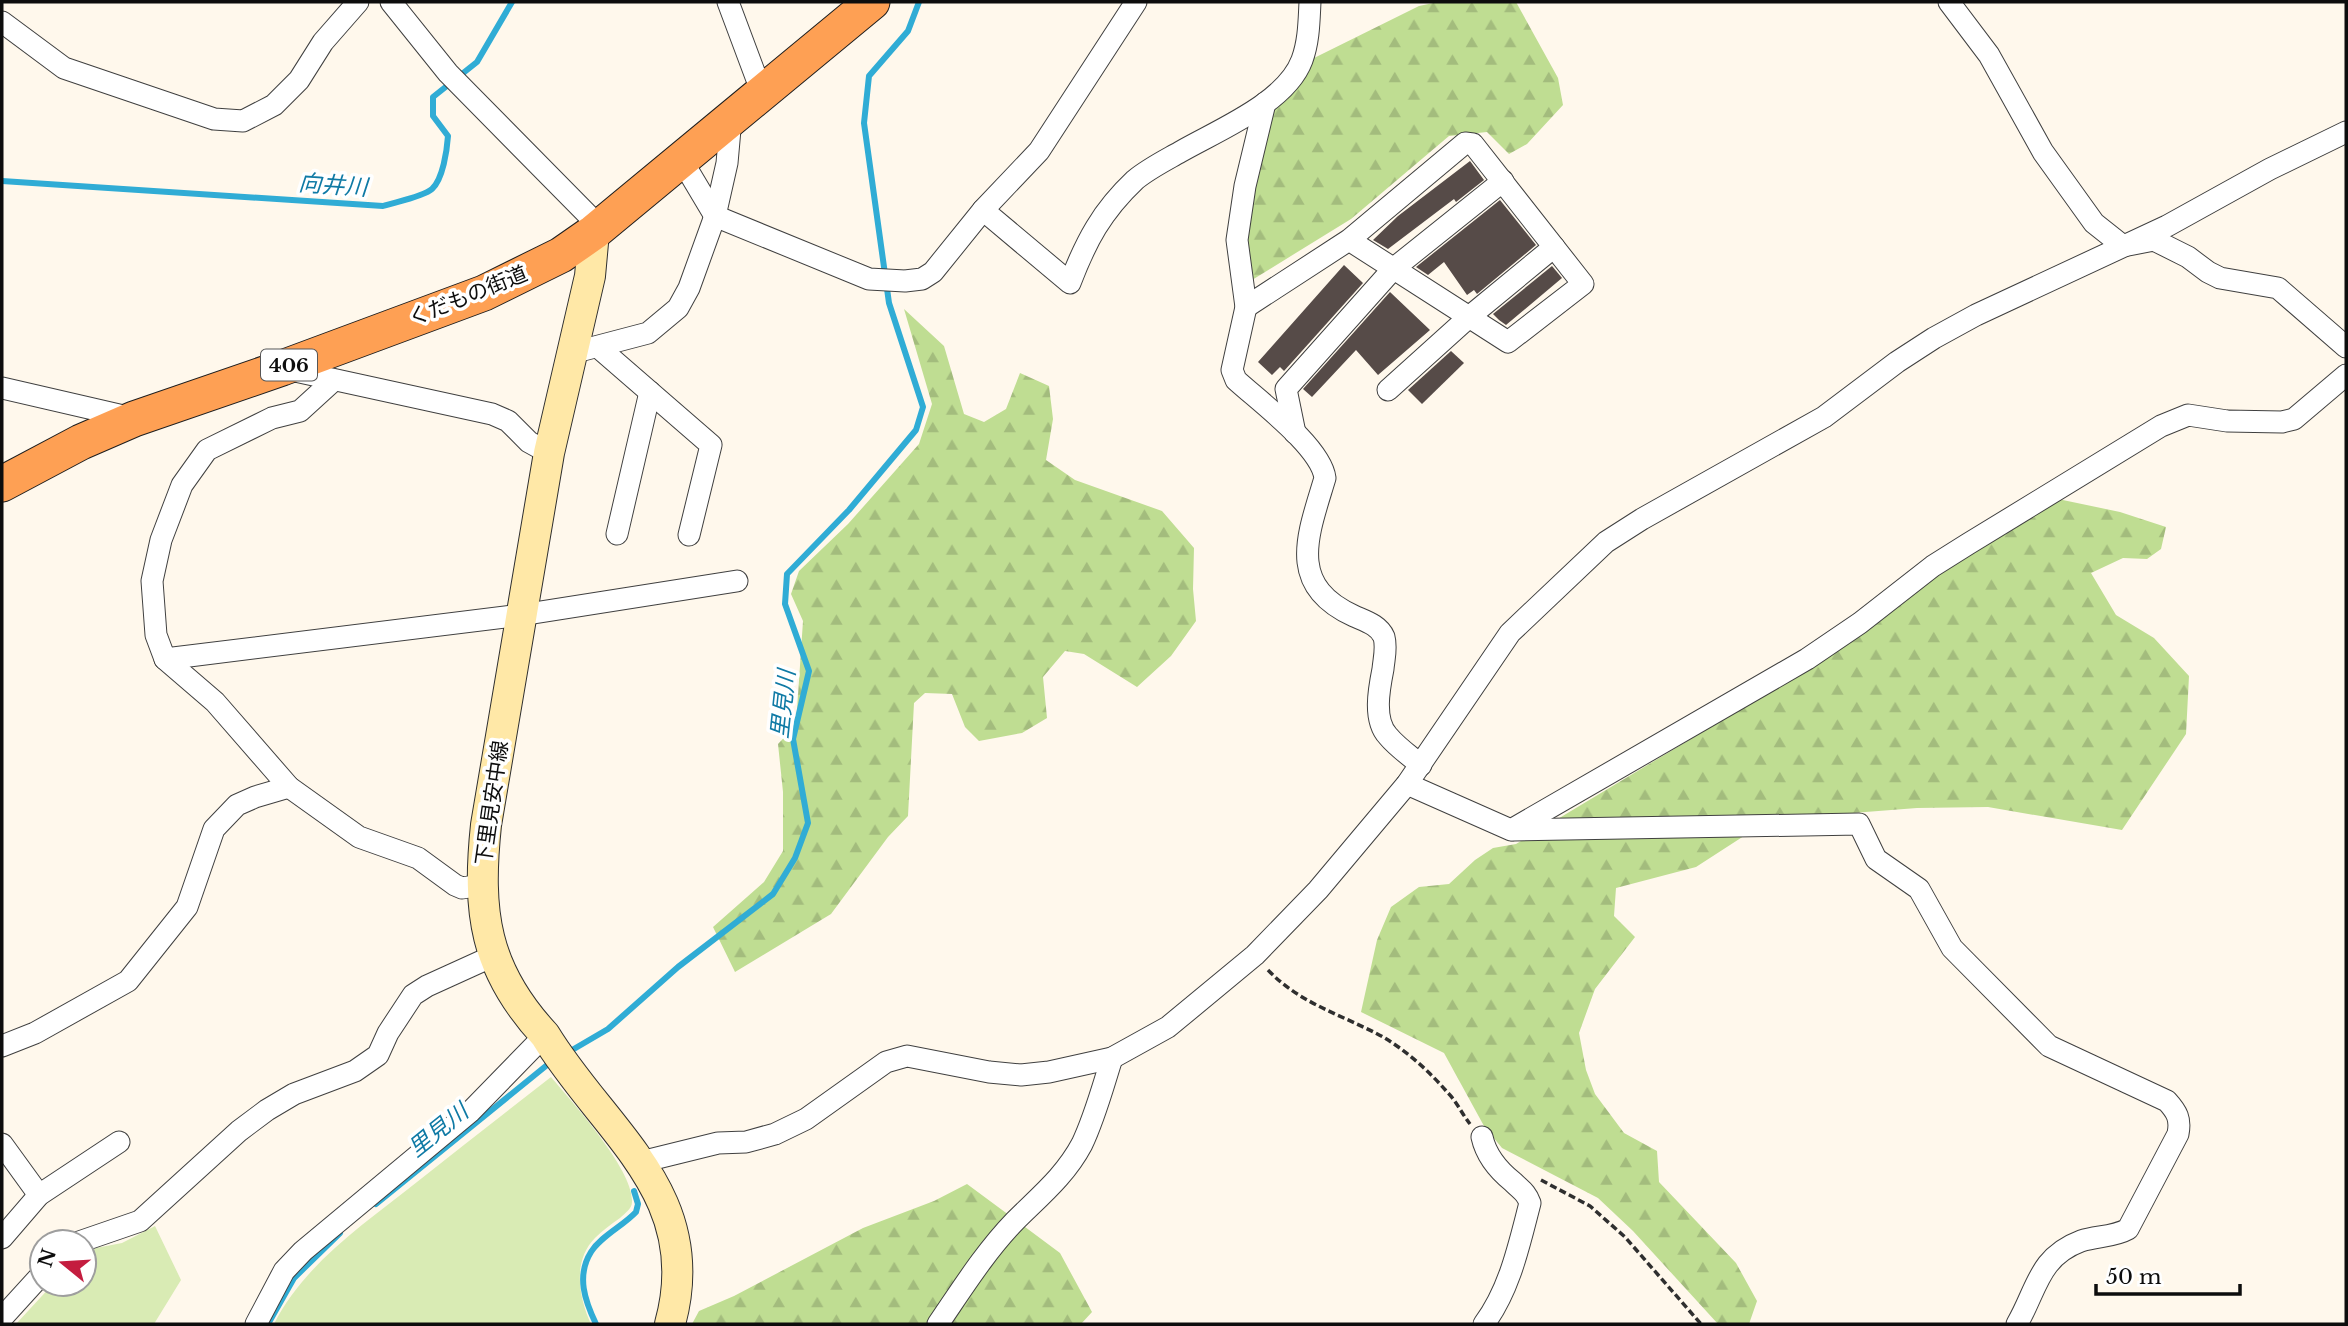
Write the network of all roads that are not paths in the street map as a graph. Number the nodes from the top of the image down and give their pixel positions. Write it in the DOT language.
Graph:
graph roads {
  1 [pos="358,2"];
  2 [pos="391,2"];
  3 [pos="728,2"];
  4 [pos="872,2"];
  5 [pos="1136,2"];
  6 [pos="1310,2"];
  7 [pos="1948,2"];
  8 [pos="2,22"];
  9 [pos="762,93"];
  10 [pos="1265,103"];
  11 [pos="731,118"];
  12 [pos="2346,132"];
  13 [pos="681,159"];
  14 [pos="1503,181"];
  15 [pos="983,210"];
  16 [pos="715,216"];
  17 [pos="594,232"];
  18 [pos="1349,240"];
  19 [pos="2123,246"];
  20 [pos="1554,247"];
  21 [pos="1393,269"];
  22 [pos="1246,307"];
  23 [pos="1469,317"];
  24 [pos="2346,347"];
  25 [pos="585,350"];
  26 [pos="282,368"];
  27 [pos="2346,375"];
  28 [pos="334,380"];
  29 [pos="2,388"];
  30 [pos="1388,390"];
  31 [pos="650,392"];
  32 [pos="134,419"];
  33 [pos="1295,433"];
  34 [pos="549,453"];
  35 [pos="2,484"];
  36 [pos="617,534"];
  37 [pos="690,536"];
  38 [pos="737,581"];
  39 [pos="521,615"];
  40 [pos="165,659"];
  41 [pos="1421,765"];
  42 [pos="1407,784"];
  43 [pos="289,787"];
  44 [pos="1511,830"];
  45 [pos="482,885"];
  46 [pos="494,956"];
  47 [pos="547,1039"];
  48 [pos="2,1046"];
  49 [pos="1112,1058"];
  50 [pos="1482,1137"];
  51 [pos="119,1142"];
  52 [pos="2,1144"];
  53 [pos="641,1162"];
  54 [pos="39,1195"];
  55 [pos="98,1235"];
  56 [pos="2,1238"];
  57 [pos="28,1289"];
  58 [pos="2,1318"];
  59 [pos="256,1324"];
  60 [pos="670,1324"];
  61 [pos="938,1324"];
  62 [pos="1484,1324"];
  63 [pos="2017,1324"];
  1 -- 8 [label="street"];
  2 -- 17 [label="street"];
  3 -- 9 [label="street"];
  4 -- 9 [label="highway, くだもの街道 / 406"];
  5 -- 15 [label="street"];
  6 -- 10 [label="street"];
  7 -- 19 [label="street"];
  9 -- 11 [label="highway, くだもの街道 / 406"];
  10 -- 15 [label="street"];
  10 -- 22 [label="street"];
  11 -- 13 [label="highway, くだもの街道 / 406"];
  11 -- 16 [label="street"];
  12 -- 19 [label="street"];
  13 -- 16 [label="street"];
  13 -- 17 [label="highway, くだもの街道 / 406"];
  14 -- 18 [label="street"];
  14 -- 20 [label="street"];
  14 -- 21 [label="street"];
  15 -- 16 [label="street"];
  16 -- 25 [label="street"];
  17 -- 25 [label="main road, 下里見安中線"];
  17 -- 26 [label="highway, くだもの街道 / 406"];
  18 -- 21 [label="street"];
  18 -- 22 [label="street"];
  19 -- 24 [label="street"];
  19 -- 41 [label="street"];
  20 -- 23 [label="street"];
  20 -- 23 [label="street"];
  21 -- 23 [label="street"];
  21 -- 33 [label="street"];
  22 -- 33 [label="street"];
  23 -- 30 [label="street"];
  25 -- 31 [label="street"];
  25 -- 34 [label="main road, 下里見安中線"];
  26 -- 28 [label="street"];
  26 -- 32 [label="highway, くだもの街道 / 406"];
  27 -- 44 [label="street"];
  28 -- 34 [label="street"];
  28 -- 40 [label="street"];
  29 -- 32 [label="street"];
  31 -- 36 [label="street"];
  31 -- 37 [label="street"];
  32 -- 35 [label="highway, くだもの街道 / 406"];
  33 -- 41 [label="street"];
  34 -- 39 [label="main road, 下里見安中線"];
  38 -- 39 [label="street"];
  39 -- 40 [label="street"];
  39 -- 45 [label="main road, 下里見安中線"];
  40 -- 43 [label="street"];
  41 -- 42 [label="street"];
  42 -- 44 [label="street"];
  42 -- 49 [label="street"];
  43 -- 45 [label="street"];
  43 -- 48 [label="street"];
  44 -- 63 [label="street"];
  45 -- 46 [label="main road, 下里見安中線"];
  46 -- 47 [label="main road, 下里見安中線"];
  46 -- 55 [label="street"];
  47 -- 53 [label="main road, 下里見安中線"];
  47 -- 59 [label="street"];
  49 -- 53 [label="street"];
  49 -- 61 [label="street"];
  50 -- 62 [label="street"];
  51 -- 54 [label="street"];
  52 -- 54 [label="street"];
  53 -- 60 [label="main road, 下里見安中線"];
  54 -- 56 [label="street"];
  57 -- 58 [label="street"];
}
